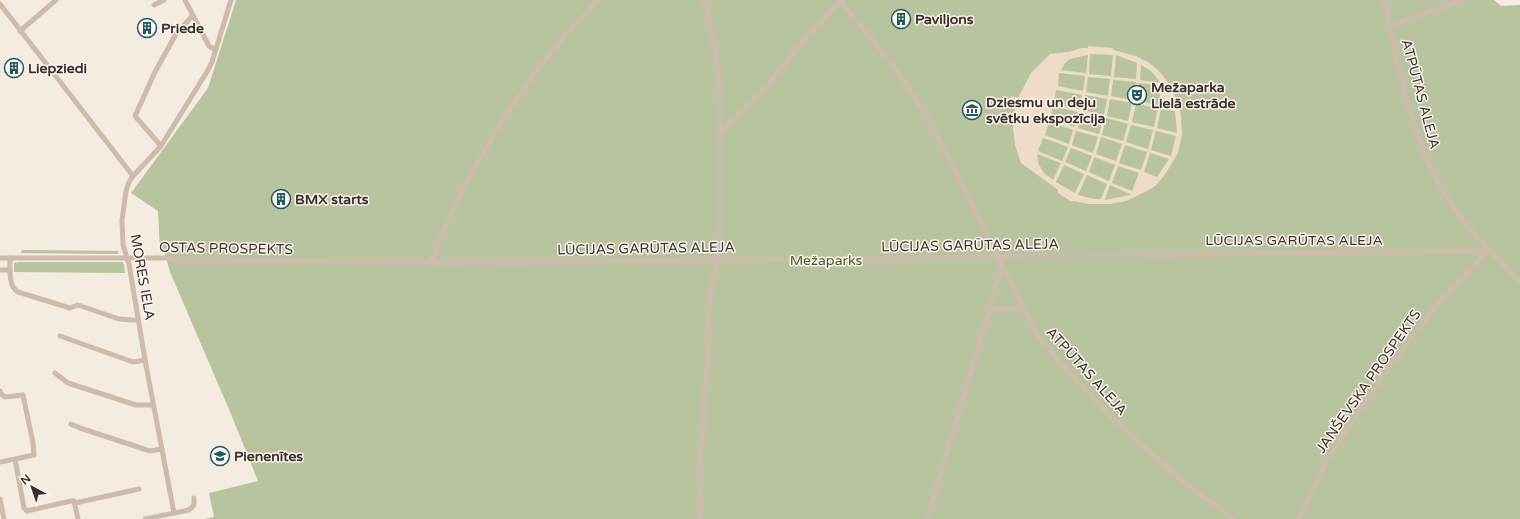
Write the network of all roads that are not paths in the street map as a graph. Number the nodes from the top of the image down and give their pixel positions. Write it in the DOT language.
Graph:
graph roads {
  1 [pos="56,0"];
  2 [pos="164,0"];
  3 [pos="185,0"];
  4 [pos="231,0"];
  5 [pos="598,0"];
  6 [pos="704,0"];
  7 [pos="841,0"];
  8 [pos="1384,0"];
  9 [pos="1462,0"];
  10 [pos="0,4"];
  11 [pos="154,6"];
  12 [pos="192,15"];
  13 [pos="1390,26"];
  14 [pos="20,31"];
  15 [pos="216,50"];
  16 [pos="720,132"];
  17 [pos="161,146"];
  18 [pos="133,176"];
  19 [pos="1488,249"];
  20 [pos="998,257"];
  21 [pos="0,258"];
  22 [pos="10,258"];
  23 [pos="127,259"];
  24 [pos="716,259"];
  25 [pos="333,261"];
  26 [pos="430,262"];
  27 [pos="1000,262"];
  28 [pos="0,270"];
  29 [pos="10,270"];
  30 [pos="1520,282"];
  31 [pos="990,309"];
  32 [pos="1023,309"];
  33 [pos="138,320"];
  34 [pos="60,336"];
  35 [pos="145,360"];
  36 [pos="55,373"];
  37 [pos="0,391"];
  38 [pos="154,405"];
  39 [pos="71,424"];
  40 [pos="162,449"];
  41 [pos="14,459"];
  42 [pos="0,462"];
  43 [pos="138,489"];
  44 [pos="194,498"];
  45 [pos="0,499"];
  46 [pos="75,503"];
  47 [pos="174,513"];
  48 [pos="4,519"];
  49 [pos="78,519"];
  50 [pos="144,519"];
  51 [pos="701,519"];
  52 [pos="927,519"];
  53 [pos="1234,519"];
  54 [pos="1299,519"];
  1 -- 14 [label="street"];
  2 -- 11 [label="street"];
  3 -- 12 [label="street"];
  4 -- 15 [label="street, MORES IELA"];
  5 -- 26 [label="street"];
  6 -- 16 [label="street"];
  7 -- 16 [label="street"];
  7 -- 20 [label="street, ATPŪTAS ALEJA"];
  8 -- 13 [label="street, ATPŪTAS ALEJA"];
  9 -- 13 [label="street"];
  10 -- 14 [label="street"];
  12 -- 15 [label="street"];
  12 -- 17 [label="street"];
  13 -- 19 [label="street, ATPŪTAS ALEJA"];
  14 -- 18 [label="street"];
  15 -- 17 [label="street, MORES IELA"];
  16 -- 24 [label="street"];
  17 -- 18 [label="street, MORES IELA"];
  18 -- 23 [label="street, MORES IELA"];
  19 -- 20 [label="street, LŪCIJAS GARŪTAS ALEJA"];
  19 -- 30 [label="street, ATPŪTAS ALEJA"];
  19 -- 54 [label="street, JANŠEVSKA PROSPEKTS"];
  20 -- 24 [label="street, LŪCIJAS GARŪTAS ALEJA"];
  20 -- 27 [label="street, ATPŪTAS ALEJA"];
  21 -- 22 [label="street, OSTAS PROSPEKTS"];
  22 -- 23 [label="street, OSTAS PROSPEKTS"];
  22 -- 29 [label="street"];
  23 -- 25 [label="street, OSTAS PROSPEKTS"];
  23 -- 33 [label="street, MORES IELA"];
  24 -- 26 [label="street, LŪCIJAS GARŪTAS ALEJA"];
  24 -- 51 [label="street"];
  25 -- 26 [label="street, LŪCIJAS GARŪTAS ALEJA"];
  27 -- 31 [label="street"];
  27 -- 32 [label="street, ATPŪTAS ALEJA"];
  28 -- 29 [label="street"];
  29 -- 33 [label="street"];
  31 -- 32 [label="street"];
  31 -- 52 [label="street"];
  32 -- 53 [label="street, ATPŪTAS ALEJA"];
  33 -- 35 [label="street, MORES IELA"];
  34 -- 35 [label="street"];
  35 -- 38 [label="street, MORES IELA"];
  36 -- 38 [label="street"];
  37 -- 41 [label="street"];
  38 -- 40 [label="street, MORES IELA"];
  39 -- 40 [label="street"];
  40 -- 47 [label="street, MORES IELA"];
  41 -- 42 [label="street"];
  41 -- 46 [label="street"];
  43 -- 46 [label="street"];
  44 -- 47 [label="street"];
  45 -- 48 [label="street"];
  46 -- 49 [label="street"];
  47 -- 50 [label="street"];
}
